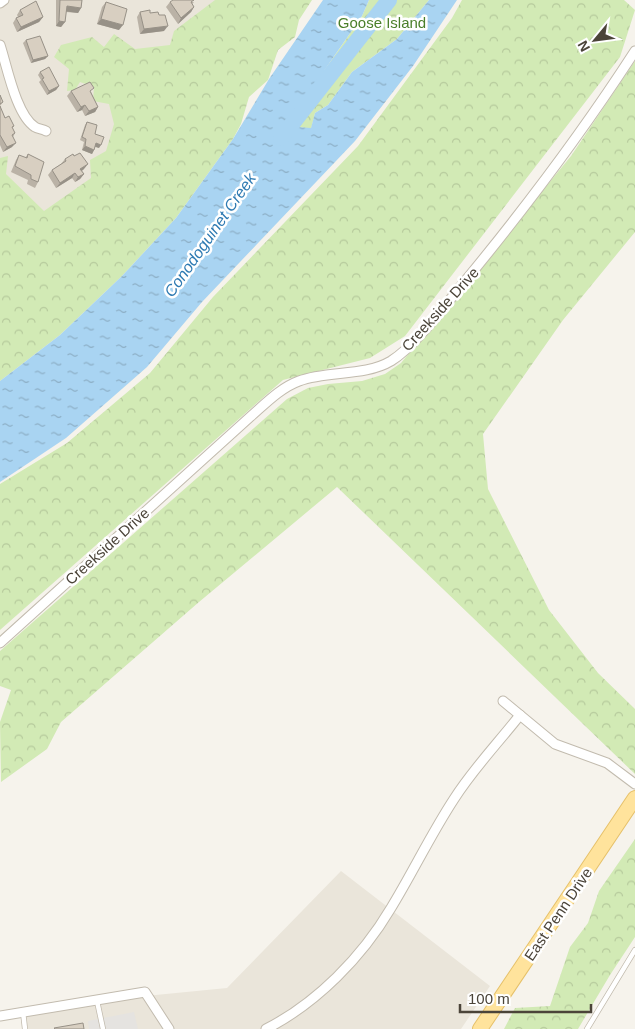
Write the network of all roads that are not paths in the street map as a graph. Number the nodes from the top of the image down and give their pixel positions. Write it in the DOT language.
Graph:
graph roads {
  1 [pos="4,0"];
  2 [pos="0,3"];
  3 [pos="0,45"];
  4 [pos="635,51"];
  5 [pos="46,131"];
  6 [pos="0,643"];
  7 [pos="503,701"];
  8 [pos="520,715"];
  9 [pos="635,784"];
  10 [pos="635,798"];
  11 [pos="635,950"];
  12 [pos="97,1000"];
  13 [pos="23,1012"];
  14 [pos="0,1016"];
  15 [pos="25,1029"];
  16 [pos="103,1029"];
  17 [pos="169,1029"];
  18 [pos="266,1029"];
  19 [pos="480,1029"];
  20 [pos="587,1029"];
  1 -- 2 [label="street"];
  3 -- 5 [label="street"];
  4 -- 6 [label="street, Creekside Drive"];
  7 -- 8 [label="street"];
  8 -- 9 [label="street"];
  8 -- 18 [label="street"];
  10 -- 19 [label="main road, East Penn Drive"];
  11 -- 20 [label="lane"];
  12 -- 13 [label="street"];
  12 -- 16 [label="lane"];
  12 -- 17 [label="street"];
  13 -- 14 [label="street"];
  13 -- 15 [label="lane"];
}
